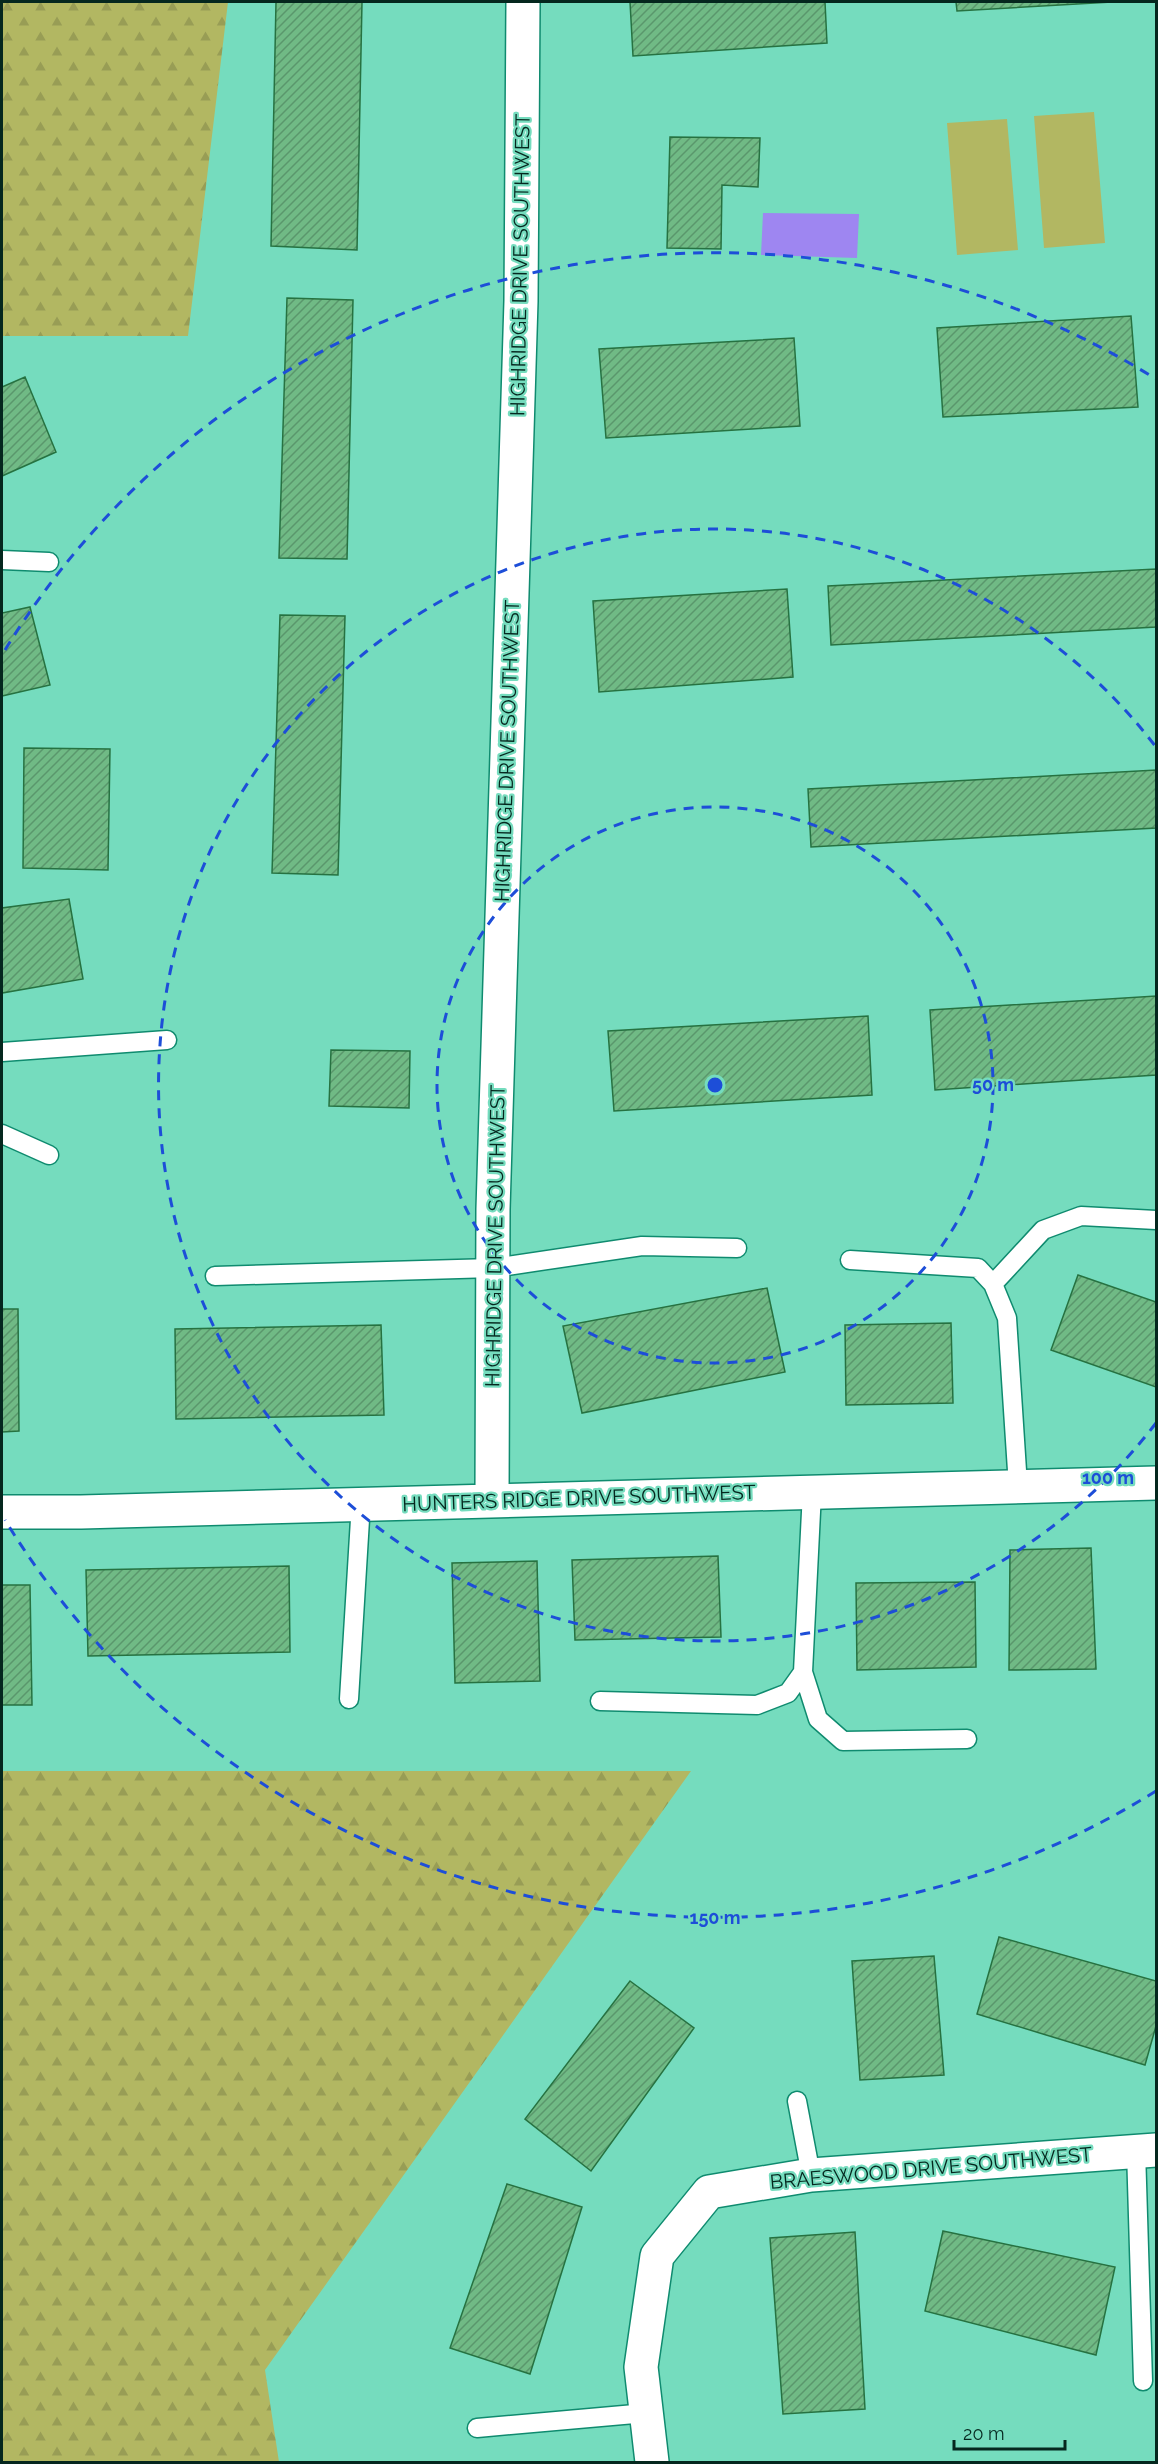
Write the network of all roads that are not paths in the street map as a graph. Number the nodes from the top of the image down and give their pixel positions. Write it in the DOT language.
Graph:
graph roads {
  1 [pos="523,2"];
  2 [pos="2,560"];
  3 [pos="49,562"];
  4 [pos="166,1040"];
  5 [pos="2,1052"];
  6 [pos="2,1134"];
  7 [pos="49,1155"];
  8 [pos="1156,1220"];
  9 [pos="737,1248"];
  10 [pos="850,1260"];
  11 [pos="493,1268"];
  12 [pos="215,1276"];
  13 [pos="993,1284"];
  14 [pos="1156,1482"];
  15 [pos="1018,1486"];
  16 [pos="812,1492"];
  17 [pos="492,1500"];
  18 [pos="360,1503"];
  19 [pos="2,1512"];
  20 [pos="803,1672"];
  21 [pos="349,1699"];
  22 [pos="600,1701"];
  23 [pos="968,1739"];
  24 [pos="797,2101"];
  25 [pos="1146,2150"];
  26 [pos="811,2175"];
  27 [pos="1143,2381"];
  28 [pos="646,2413"];
  29 [pos="477,2428"];
  30 [pos="652,2463"];
  1 -- 11 [label="street, HIGHRIDGE DRIVE SOUTHWEST"];
  2 -- 3 [label="lane"];
  4 -- 5 [label="lane"];
  6 -- 7 [label="lane"];
  8 -- 13 [label="lane"];
  9 -- 11 [label="lane"];
  10 -- 13 [label="lane"];
  11 -- 12 [label="lane"];
  11 -- 17 [label="street, HIGHRIDGE DRIVE SOUTHWEST"];
  13 -- 15 [label="lane"];
  14 -- 15 [label="street, HUNTERS RIDGE DRIVE SOUTHWEST"];
  15 -- 16 [label="street, HUNTERS RIDGE DRIVE SOUTHWEST"];
  16 -- 17 [label="street, HUNTERS RIDGE DRIVE SOUTHWEST"];
  16 -- 20 [label="lane"];
  17 -- 18 [label="street, HUNTERS RIDGE DRIVE SOUTHWEST"];
  18 -- 19 [label="street, HUNTERS RIDGE DRIVE SOUTHWEST"];
  18 -- 21 [label="lane"];
  20 -- 22 [label="lane"];
  20 -- 23 [label="lane"];
  24 -- 26 [label="lane"];
  25 -- 26 [label="street, BRAESWOOD DRIVE SOUTHWEST"];
  25 -- 27 [label="lane"];
  26 -- 28 [label="street, BRAESWOOD DRIVE SOUTHWEST"];
  28 -- 29 [label="lane"];
  28 -- 30 [label="street, BRAESWOOD DRIVE SOUTHWEST"];
}
